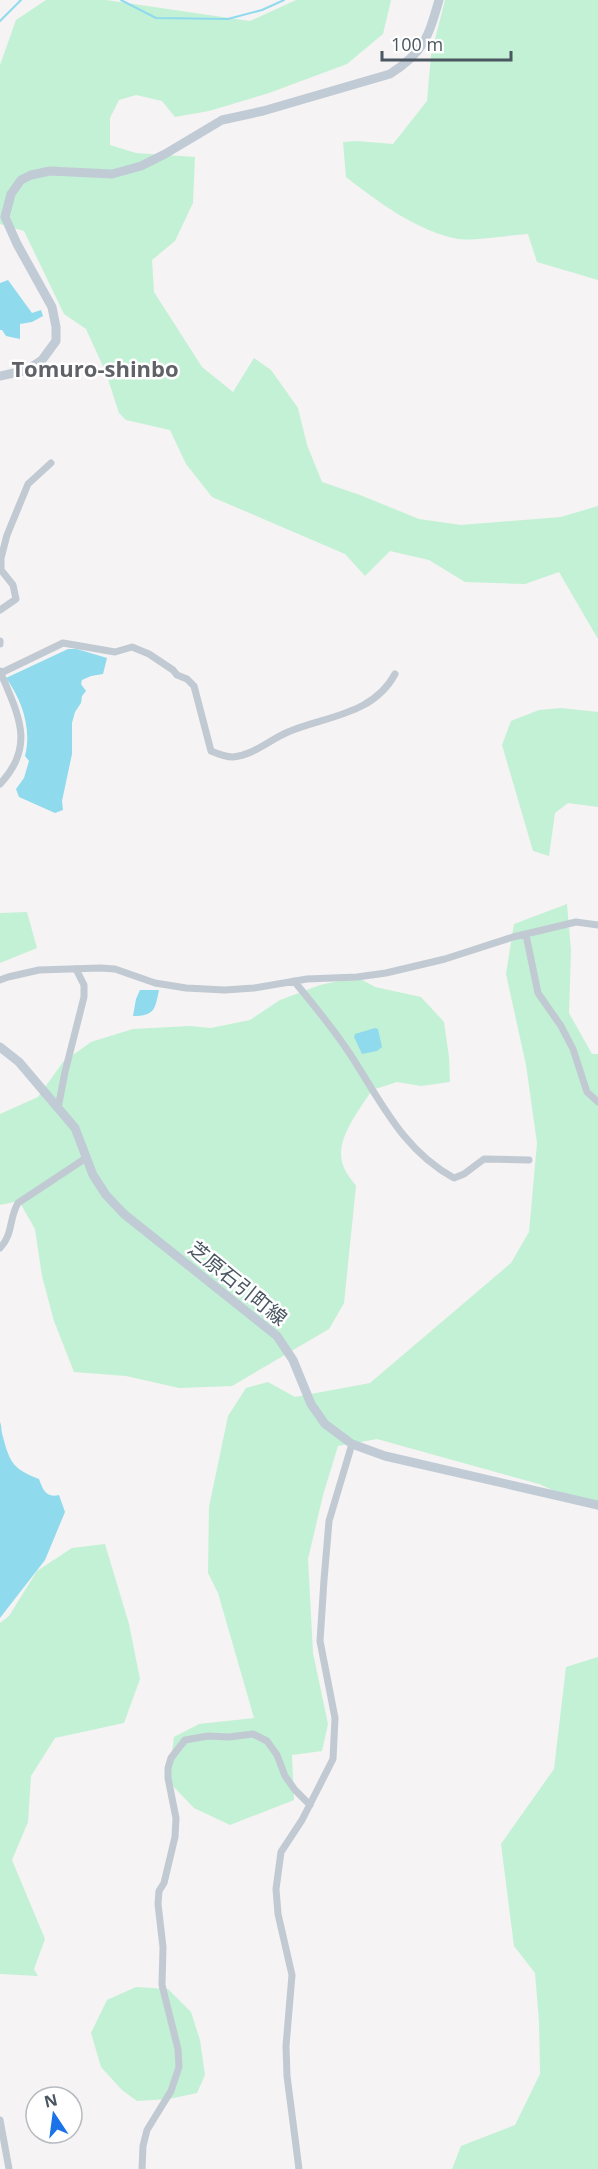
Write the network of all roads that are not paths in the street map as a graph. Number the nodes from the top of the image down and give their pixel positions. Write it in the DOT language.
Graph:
graph roads {
  1 [pos="439,0"];
  2 [pos="0,376"];
  3 [pos="51,463"];
  4 [pos="0,610"];
  5 [pos="0,672"];
  6 [pos="395,674"];
  7 [pos="0,784"];
  8 [pos="598,925"];
  9 [pos="526,934"];
  10 [pos="76,969"];
  11 [pos="0,980"];
  12 [pos="294,981"];
  13 [pos="0,1047"];
  14 [pos="598,1102"];
  15 [pos="58,1108"];
  16 [pos="86,1158"];
  17 [pos="528,1160"];
  18 [pos="0,1248"];
  19 [pos="352,1444"];
  20 [pos="598,1505"];
  21 [pos="310,1805"];
  22 [pos="0,2120"];
  23 [pos="9,2169"];
  24 [pos="142,2169"];
  25 [pos="299,2169"];
  1 -- 2 [label="main road"];
  3 -- 4 [label="street"];
  5 -- 6 [label="street"];
  5 -- 7 [label="street"];
  8 -- 9 [label="street"];
  9 -- 12 [label="street"];
  9 -- 14 [label="street"];
  10 -- 11 [label="street"];
  10 -- 12 [label="street"];
  10 -- 15 [label="street"];
  12 -- 17 [label="street"];
  13 -- 15 [label="main road, 芝原石引町線"];
  15 -- 16 [label="main road, 芝原石引町線"];
  16 -- 18 [label="street"];
  16 -- 19 [label="main road, 芝原石引町線"];
  19 -- 20 [label="main road, 芝原石引町線"];
  19 -- 21 [label="street"];
  21 -- 24 [label="street"];
  21 -- 25 [label="street"];
  22 -- 23 [label="street"];
}
